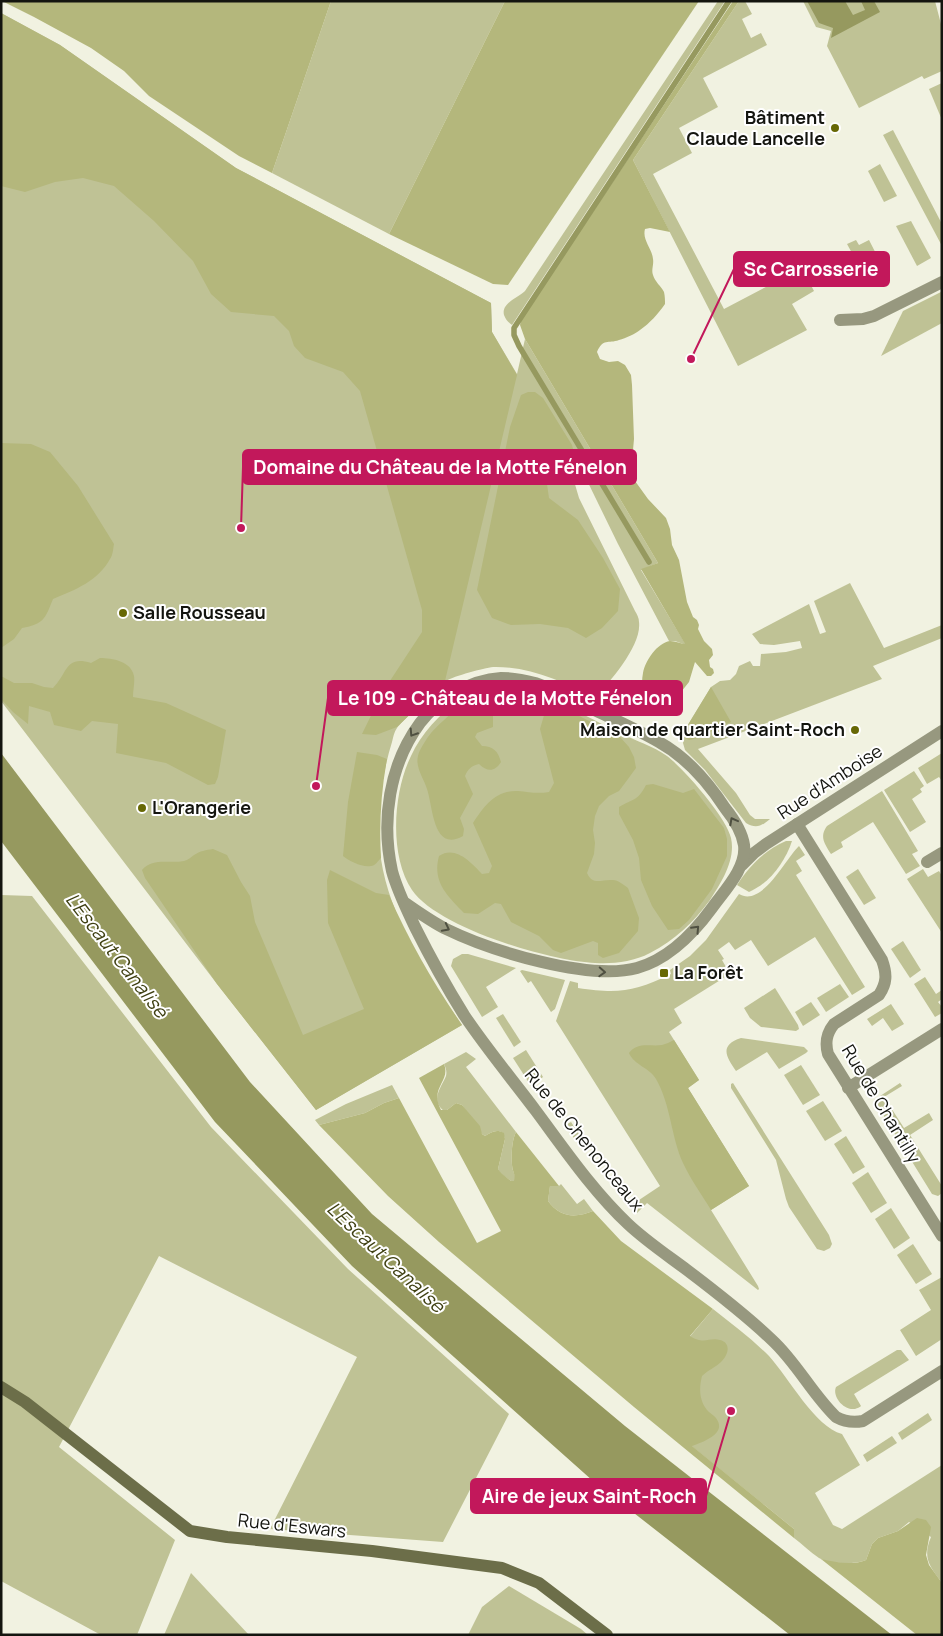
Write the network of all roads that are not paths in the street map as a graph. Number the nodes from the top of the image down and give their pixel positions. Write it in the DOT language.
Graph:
graph roads {
  1 [pos="942,282"];
  2 [pos="840,320"];
  3 [pos="942,731"];
  4 [pos="797,824"];
  5 [pos="942,853"];
  6 [pos="927,862"];
  7 [pos="740,867"];
  8 [pos="404,903"];
  9 [pos="942,1028"];
  10 [pos="848,1088"];
  11 [pos="942,1236"];
  12 [pos="942,1371"];
  13 [pos="1,1387"];
  14 [pos="606,1635"];
  1 -- 2 [label="street"];
  3 -- 4 [label="street, Rue d'Amboise"];
  4 -- 7 [label="street, Rue d'Amboise"];
  4 -- 10 [label="street, Rue de Chantilly"];
  5 -- 6 [label="street"];
  8 -- 7 [label="street, Rue d'Amboise, one-way"];
  7 -- 8 [label="street, Rue de Chenonceaux, one-way"];
  8 -- 12 [label="street, Rue de Chenonceaux"];
  9 -- 10 [label="street"];
  10 -- 11 [label="street, Rue de Chantilly"];
  13 -- 14 [label="street, Rue d'Eswars"];
}
